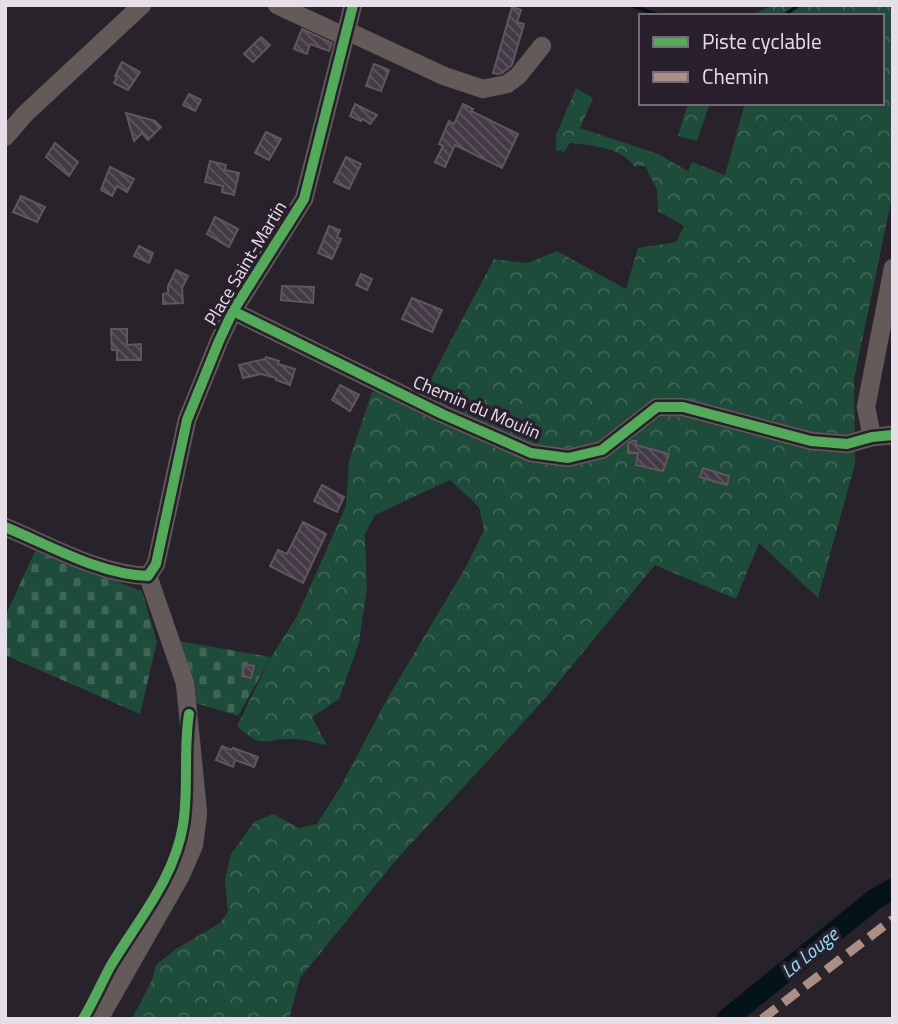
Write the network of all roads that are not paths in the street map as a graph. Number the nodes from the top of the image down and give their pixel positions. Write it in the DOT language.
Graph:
graph roads {
  1 [pos="142,5"];
  2 [pos="277,5"];
  3 [pos="353,5"];
  4 [pos="346,34"];
  5 [pos="542,46"];
  6 [pos="5,137"];
  7 [pos="893,268"];
  8 [pos="233,311"];
  9 [pos="893,435"];
  10 [pos="872,437"];
  11 [pos="5,527"];
  12 [pos="148,576"];
  13 [pos="99,1019"];
  1 -- 6 [label="street"];
  2 -- 4 [label="street"];
  3 -- 4 [label="street, Place Saint-Martin"];
  4 -- 5 [label="street"];
  4 -- 8 [label="street, Place Saint-Martin"];
  7 -- 10 [label="street"];
  8 -- 10 [label="street, Chemin du Moulin"];
  8 -- 12 [label="street, Place Saint-Martin"];
  9 -- 10 [label="street, Chemin du Moulin"];
  11 -- 12 [label="street"];
  12 -- 13 [label="street"];
}
